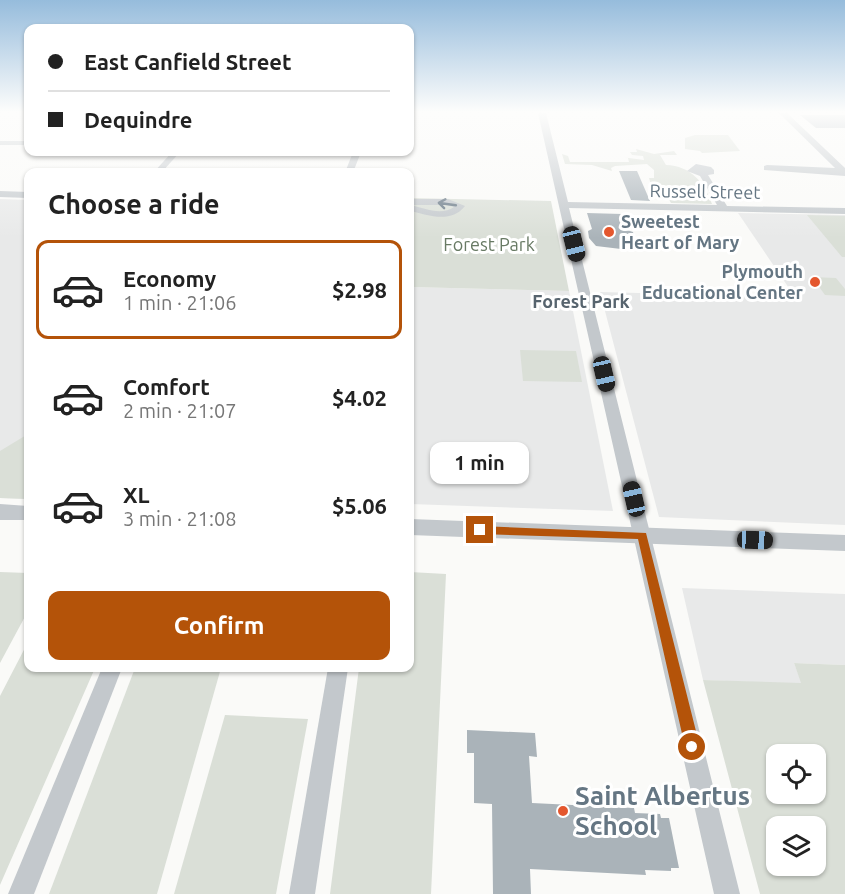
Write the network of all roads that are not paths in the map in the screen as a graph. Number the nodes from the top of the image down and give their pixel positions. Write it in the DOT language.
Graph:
graph roads {
  1 [pos="552,155"];
  2 [pos="826,155"];
  3 [pos="172,156"];
  4 [pos="162,168"];
  5 [pos="767,168"];
  6 [pos="844,172"];
  7 [pos="703,174"];
  8 [pos="0,194"];
  9 [pos="24,195"];
  10 [pos="414,202"];
  11 [pos="564,205"];
  12 [pos="414,209"];
  13 [pos="724,209"];
  14 [pos="845,211"];
  15 [pos="0,512"];
  16 [pos="24,513"];
  17 [pos="414,527"];
  18 [pos="642,536"];
  19 [pos="845,543"];
  20 [pos="110,672"];
  21 [pos="337,672"];
  22 [pos="21,894"];
  23 [pos="302,894"];
  24 [pos="727,894"];
  1 -- 11 [label="street"];
  2 -- 6 [label="street"];
  3 -- 4 [label="street"];
  5 -- 6 [label="street"];
  7 -- 13 [label="street"];
  8 -- 9 [label="street"];
  12 -- 10 [label="street, one-way"];
  11 -- 13 [label="street, Russell Street"];
  11 -- 18 [label="street"];
  13 -- 14 [label="street, Russell Street"];
  15 -- 16 [label="street"];
  17 -- 18 [label="street"];
  18 -- 19 [label="street"];
  18 -- 24 [label="street"];
  20 -- 22 [label="street"];
  21 -- 23 [label="street"];
}
